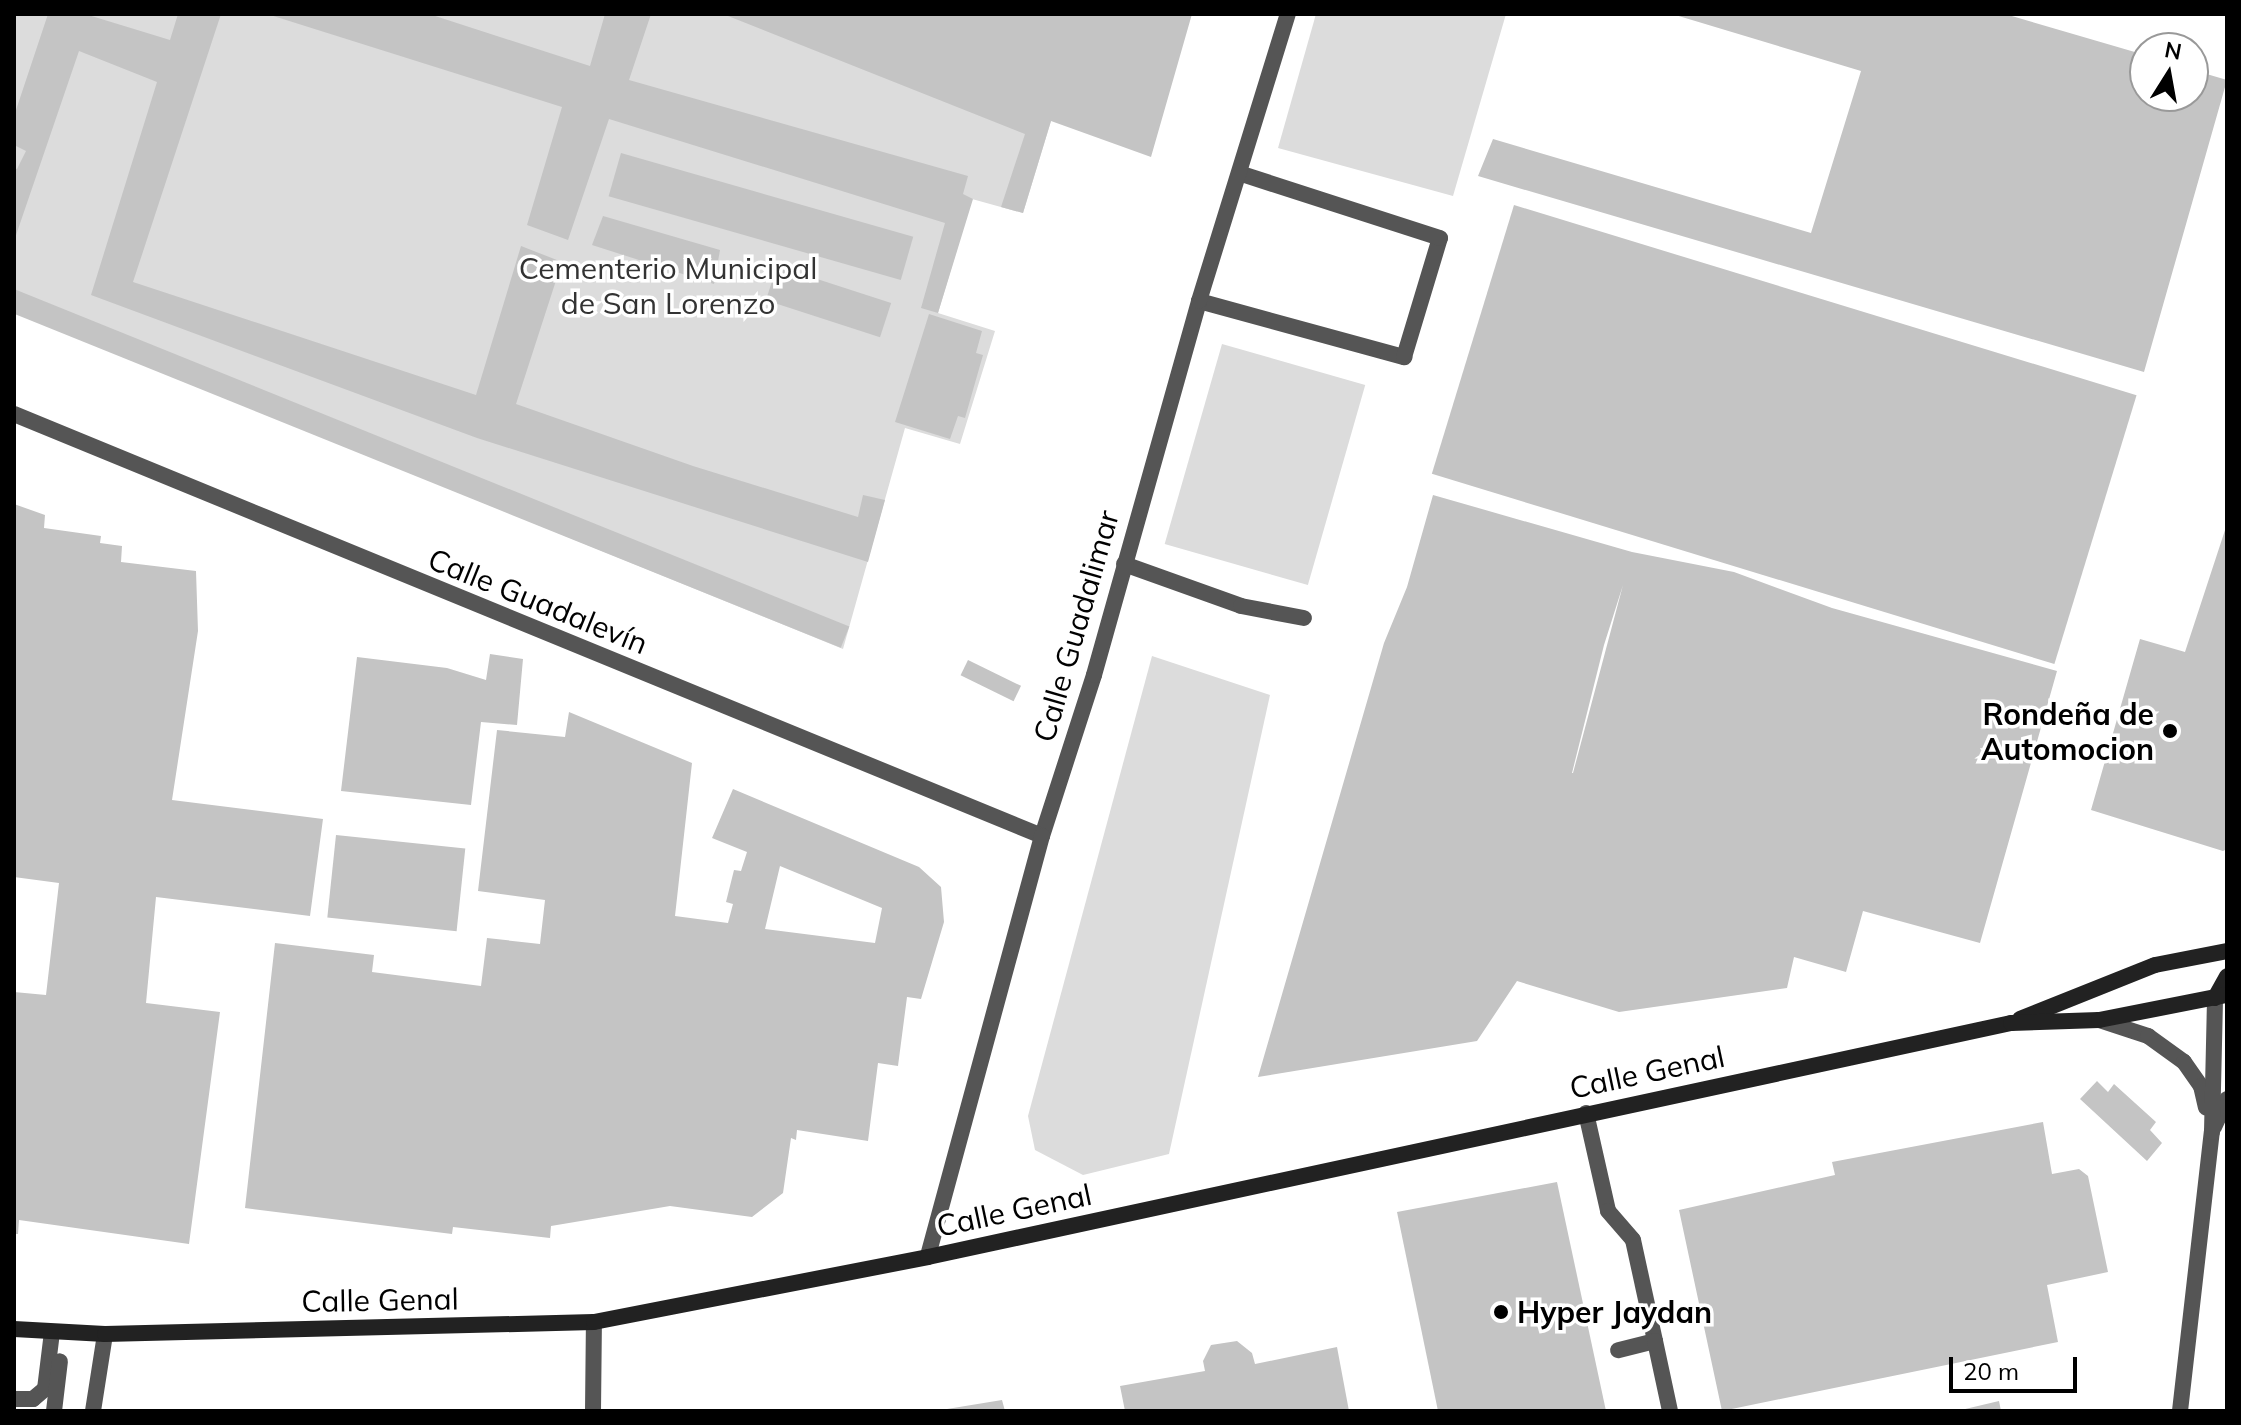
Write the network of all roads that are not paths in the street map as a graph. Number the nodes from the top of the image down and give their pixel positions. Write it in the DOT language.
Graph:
graph roads {
  1 [pos="1288,14"];
  2 [pos="1239,173"];
  3 [pos="1199,301"];
  4 [pos="14,414"];
  5 [pos="1124,564"];
  6 [pos="1304,618"];
  7 [pos="1042,836"];
  8 [pos="2227,951"];
  9 [pos="2227,976"];
  10 [pos="2221,996"];
  11 [pos="2099,1020"];
  12 [pos="2011,1023"];
  13 [pos="2227,1099"];
  14 [pos="1586,1113"];
  15 [pos="2212,1132"];
  16 [pos="928,1257"];
  17 [pos="594,1322"];
  18 [pos="14,1329"];
  19 [pos="58,1332"];
  20 [pos="105,1334"];
  21 [pos="1655,1341"];
  22 [pos="1618,1350"];
  23 [pos="14,1399"];
  24 [pos="54,1411"];
  25 [pos="93,1411"];
  26 [pos="593,1411"];
  27 [pos="1670,1411"];
  28 [pos="2180,1411"];
  1 -- 2 [label="street, Calle Guadalimar"];
  2 -- 3 [label="street, Calle Guadalimar"];
  2 -- 3 [label="street"];
  3 -- 5 [label="street, Calle Guadalimar"];
  4 -- 7 [label="street, Calle Guadalevín"];
  5 -- 6 [label="street"];
  5 -- 7 [label="street, Calle Guadalimar"];
  7 -- 16 [label="street, Calle Guadalimar"];
  8 -- 12 [label="main road, Calle Genal"];
  9 -- 10 [label="main road"];
  10 -- 11 [label="main road, Calle Genal"];
  10 -- 15 [label="street"];
  11 -- 12 [label="main road, Calle Genal"];
  11 -- 15 [label="street"];
  12 -- 14 [label="main road, Calle Genal"];
  13 -- 15 [label="street"];
  14 -- 16 [label="main road, Calle Genal"];
  14 -- 21 [label="street"];
  15 -- 28 [label="street"];
  16 -- 17 [label="main road, Calle Genal"];
  17 -- 20 [label="main road, Calle Genal"];
  17 -- 26 [label="street"];
  18 -- 19 [label="main road, Calle Genal"];
  19 -- 20 [label="main road, Calle Genal"];
  19 -- 23 [label="street"];
  19 -- 24 [label="street"];
  20 -- 25 [label="street"];
  21 -- 22 [label="street"];
  21 -- 27 [label="street"];
}
